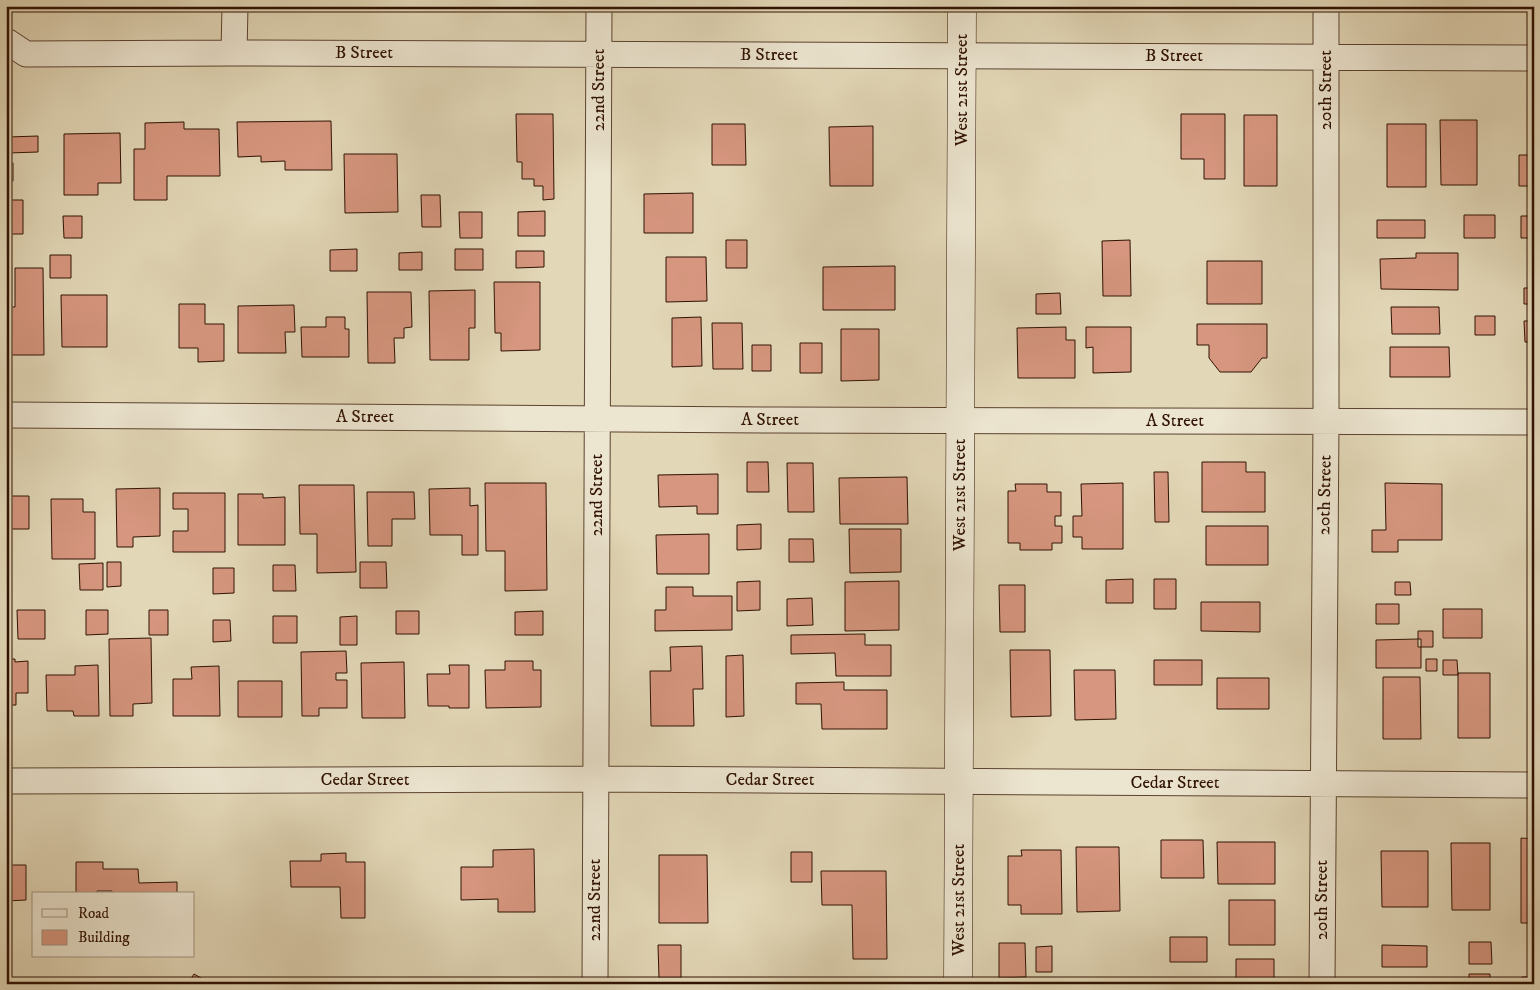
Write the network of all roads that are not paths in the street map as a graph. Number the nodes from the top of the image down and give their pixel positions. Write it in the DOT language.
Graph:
graph roads {
  1 [pos="235,6"];
  2 [pos="599,6"];
  3 [pos="962,6"];
  4 [pos="1326,6"];
  5 [pos="8,42"];
  6 [pos="234,53"];
  7 [pos="599,54"];
  8 [pos="962,56"];
  9 [pos="1326,57"];
  10 [pos="1534,58"];
  11 [pos="6,415"];
  12 [pos="597,419"];
  13 [pos="961,421"];
  14 [pos="1326,421"];
  15 [pos="1534,422"];
  16 [pos="596,779"];
  17 [pos="6,781"];
  18 [pos="959,781"];
  19 [pos="1323,784"];
  20 [pos="1534,785"];
  21 [pos="595,984"];
  22 [pos="958,984"];
  23 [pos="1322,984"];
  1 -- 6 [label="street"];
  2 -- 7 [label="street, 22nd Street"];
  3 -- 8 [label="street, West 21st Street"];
  4 -- 9 [label="street, 20th Street"];
  5 -- 6 [label="street, B Street"];
  6 -- 7 [label="street, B Street"];
  7 -- 8 [label="street, B Street"];
  7 -- 12 [label="street, 22nd Street"];
  8 -- 9 [label="street, B Street"];
  8 -- 13 [label="street, West 21st Street"];
  9 -- 10 [label="street, B Street"];
  9 -- 14 [label="street, 20th Street"];
  11 -- 12 [label="street, A Street"];
  12 -- 13 [label="street, A Street"];
  12 -- 16 [label="street, 22nd Street"];
  13 -- 14 [label="street, A Street"];
  13 -- 18 [label="street, West 21st Street"];
  14 -- 15 [label="street, A Street"];
  14 -- 19 [label="street, 20th Street"];
  16 -- 17 [label="street, Cedar Street"];
  16 -- 18 [label="street, Cedar Street"];
  16 -- 21 [label="street, 22nd Street"];
  18 -- 19 [label="street, Cedar Street"];
  18 -- 22 [label="street, West 21st Street"];
  19 -- 20 [label="street, Cedar Street"];
  19 -- 23 [label="street, 20th Street"];
}
